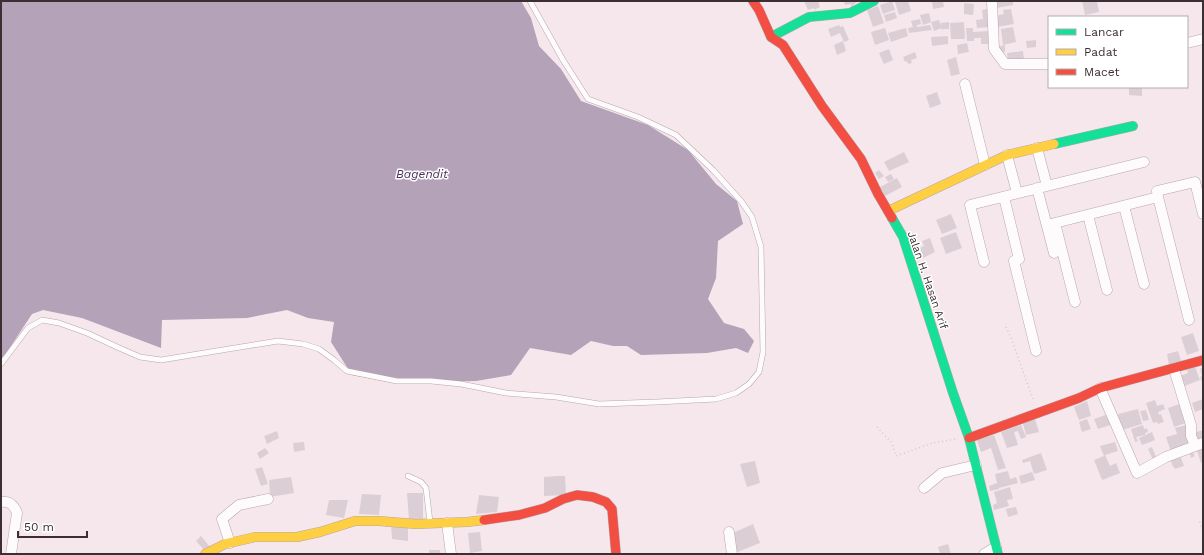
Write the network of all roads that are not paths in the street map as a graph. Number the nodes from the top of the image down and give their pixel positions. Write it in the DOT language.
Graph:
graph roads {
  1 [pos="530,1"];
  2 [pos="753,1"];
  3 [pos="874,1"];
  4 [pos="992,1"];
  5 [pos="771,37"];
  6 [pos="1203,39"];
  7 [pos="1188,44"];
  8 [pos="1048,64"];
  9 [pos="965,84"];
  10 [pos="1133,126"];
  11 [pos="1038,148"];
  12 [pos="1008,155"];
  13 [pos="1144,162"];
  14 [pos="985,165"];
  15 [pos="1042,187"];
  16 [pos="1017,193"];
  17 [pos="1004,197"];
  18 [pos="1158,197"];
  19 [pos="1124,206"];
  20 [pos="888,211"];
  21 [pos="1203,214"];
  22 [pos="1088,215"];
  23 [pos="1051,224"];
  24 [pos="1054,253"];
  25 [pos="984,262"];
  26 [pos="1144,284"];
  27 [pos="1107,290"];
  28 [pos="1075,302"];
  29 [pos="1189,320"];
  30 [pos="1036,351"];
  31 [pos="1203,360"];
  32 [pos="1,364"];
  33 [pos="1174,369"];
  34 [pos="1100,388"];
  35 [pos="969,438"];
  36 [pos="1199,444"];
  37 [pos="976,465"];
  38 [pos="408,476"];
  39 [pos="924,488"];
  40 [pos="268,499"];
  41 [pos="1,502"];
  42 [pos="430,523"];
  43 [pos="447,523"];
  44 [pos="729,532"];
  45 [pos="230,543"];
  46 [pos="997,551"];
  47 [pos="11,554"];
  48 [pos="205,554"];
  49 [pos="451,554"];
  50 [pos="616,554"];
  51 [pos="732,554"];
  52 [pos="984,554"];
  1 -- 32 [label="lane"];
  2 -- 5 [label="street, Jalan H. Hasan Arif"];
  3 -- 5 [label="street"];
  4 -- 8 [label="street"];
  5 -- 20 [label="street, Jalan H. Hasan Arif"];
  6 -- 7 [label="street"];
  9 -- 14 [label="street"];
  10 -- 11 [label="street"];
  11 -- 12 [label="street"];
  11 -- 15 [label="street"];
  12 -- 14 [label="street"];
  12 -- 16 [label="street"];
  13 -- 15 [label="street"];
  14 -- 20 [label="street"];
  15 -- 16 [label="street"];
  15 -- 23 [label="street"];
  16 -- 17 [label="street"];
  17 -- 25 [label="street"];
  17 -- 30 [label="street"];
  18 -- 19 [label="street"];
  18 -- 21 [label="street"];
  18 -- 29 [label="street"];
  19 -- 22 [label="street"];
  19 -- 26 [label="street"];
  20 -- 35 [label="street, Jalan H. Hasan Arif"];
  22 -- 23 [label="street"];
  22 -- 27 [label="street"];
  23 -- 24 [label="street"];
  23 -- 28 [label="street"];
  31 -- 33 [label="street"];
  33 -- 34 [label="street"];
  33 -- 36 [label="street"];
  34 -- 35 [label="street"];
  34 -- 36 [label="street"];
  35 -- 37 [label="street, Jalan H. Hasan Arif"];
  37 -- 39 [label="street"];
  37 -- 46 [label="street, Jalan H. Hasan Arif"];
  38 -- 42 [label="lane"];
  40 -- 45 [label="street"];
  41 -- 47 [label="street"];
  42 -- 43 [label="street"];
  42 -- 45 [label="street"];
  43 -- 49 [label="street"];
  43 -- 50 [label="street"];
  44 -- 51 [label="street"];
  45 -- 48 [label="street"];
  46 -- 52 [label="street"];
}
